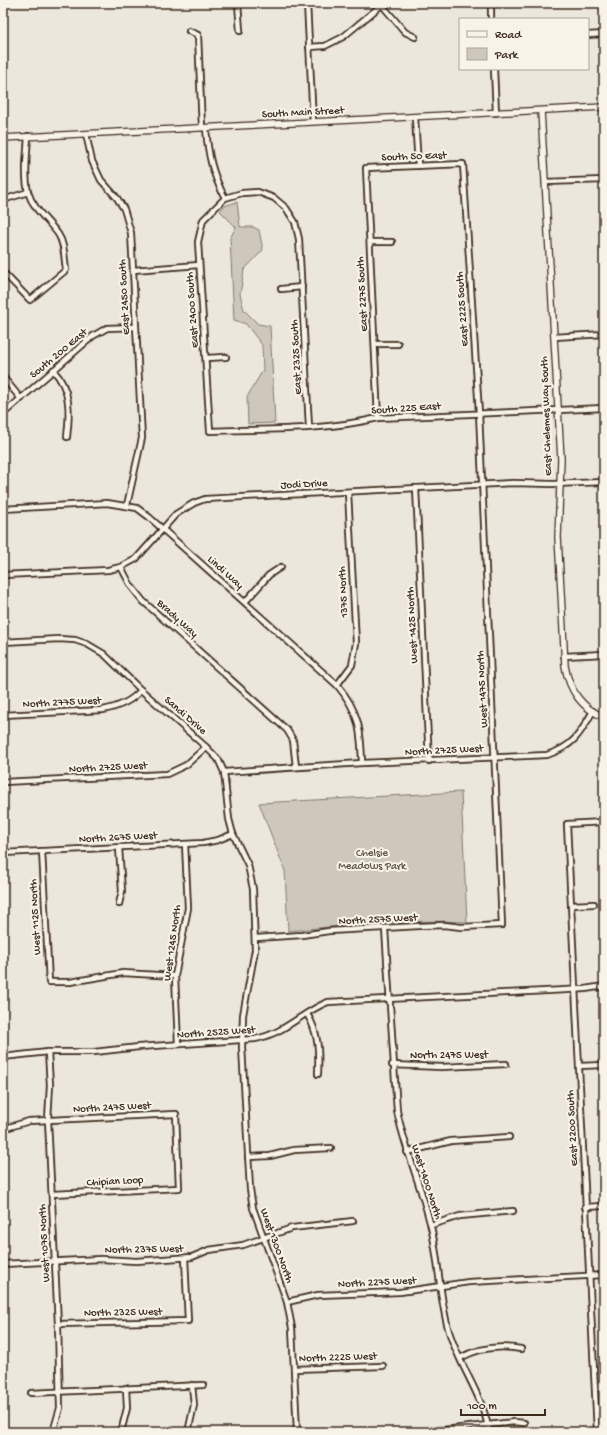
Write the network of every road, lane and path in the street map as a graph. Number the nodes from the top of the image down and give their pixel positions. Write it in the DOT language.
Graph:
graph roads {
  1 [pos="238,3"];
  2 [pos="307,3"];
  3 [pos="491,3"];
  4 [pos="383,4"];
  5 [pos="491,18"];
  6 [pos="189,31"];
  7 [pos="240,31"];
  8 [pos="604,34"];
  9 [pos="589,35"];
  10 [pos="415,37"];
  11 [pos="309,47"];
  12 [pos="494,70"];
  13 [pos="604,108"];
  14 [pos="541,111"];
  15 [pos="496,113"];
  16 [pos="415,117"];
  17 [pos="313,122"];
  18 [pos="204,128"];
  19 [pos="86,134"];
  20 [pos="28,136"];
  21 [pos="3,138"];
  22 [pos="463,164"];
  23 [pos="418,166"];
  24 [pos="366,168"];
  25 [pos="604,180"];
  26 [pos="545,182"];
  27 [pos="28,192"];
  28 [pos="225,198"];
  29 [pos="3,200"];
  30 [pos="370,242"];
  31 [pos="392,242"];
  32 [pos="199,265"];
  33 [pos="133,270"];
  34 [pos="3,272"];
  35 [pos="302,287"];
  36 [pos="281,289"];
  37 [pos="136,327"];
  38 [pos="604,334"];
  39 [pos="554,337"];
  40 [pos="375,344"];
  41 [pos="398,344"];
  42 [pos="206,358"];
  43 [pos="226,358"];
  44 [pos="54,370"];
  45 [pos="3,377"];
  46 [pos="21,399"];
  47 [pos="604,408"];
  48 [pos="558,410"];
  49 [pos="479,413"];
  50 [pos="3,414"];
  51 [pos="378,418"];
  52 [pos="309,427"];
  53 [pos="210,431"];
  54 [pos="67,436"];
  55 [pos="480,452"];
  56 [pos="604,482"];
  57 [pos="560,484"];
  58 [pos="482,485"];
  59 [pos="416,488"];
  60 [pos="348,492"];
  61 [pos="127,505"];
  62 [pos="3,509"];
  63 [pos="163,528"];
  64 [pos="121,567"];
  65 [pos="281,567"];
  66 [pos="3,575"];
  67 [pos="245,602"];
  68 [pos="3,642"];
  69 [pos="604,654"];
  70 [pos="564,656"];
  71 [pos="337,685"];
  72 [pos="141,690"];
  73 [pos="593,711"];
  74 [pos="3,715"];
  75 [pos="604,717"];
  76 [pos="206,747"];
  77 [pos="495,757"];
  78 [pos="429,761"];
  79 [pos="362,763"];
  80 [pos="296,767"];
  81 [pos="224,772"];
  82 [pos="3,782"];
  83 [pos="604,822"];
  84 [pos="233,834"];
  85 [pos="185,844"];
  86 [pos="119,848"];
  87 [pos="42,851"];
  88 [pos="3,853"];
  89 [pos="119,904"];
  90 [pos="594,904"];
  91 [pos="571,905"];
  92 [pos="502,925"];
  93 [pos="385,928"];
  94 [pos="256,938"];
  95 [pos="175,976"];
  96 [pos="604,986"];
  97 [pos="575,990"];
  98 [pos="389,999"];
  99 [pos="307,1014"];
  100 [pos="242,1040"];
  101 [pos="178,1044"];
  102 [pos="48,1052"];
  103 [pos="3,1057"];
  104 [pos="506,1064"];
  105 [pos="392,1065"];
  106 [pos="604,1065"];
  107 [pos="578,1066"];
  108 [pos="318,1074"];
  109 [pos="48,1120"];
  110 [pos="3,1129"];
  111 [pos="509,1137"];
  112 [pos="331,1148"];
  113 [pos="407,1152"];
  114 [pos="248,1156"];
  115 [pos="179,1188"];
  116 [pos="52,1194"];
  117 [pos="604,1206"];
  118 [pos="585,1207"];
  119 [pos="513,1211"];
  120 [pos="353,1221"];
  121 [pos="431,1225"];
  122 [pos="262,1237"];
  123 [pos="185,1258"];
  124 [pos="55,1262"];
  125 [pos="3,1264"];
  126 [pos="604,1275"];
  127 [pos="589,1276"];
  128 [pos="441,1286"];
  129 [pos="287,1302"];
  130 [pos="58,1324"];
  131 [pos="521,1349"];
  132 [pos="460,1358"];
  133 [pos="383,1366"];
  134 [pos="294,1369"];
  135 [pos="203,1385"];
  136 [pos="192,1386"];
  137 [pos="126,1388"];
  138 [pos="60,1392"];
  139 [pos="31,1393"];
  140 [pos="596,1410"];
  141 [pos="604,1410"];
  142 [pos="524,1423"];
  143 [pos="488,1425"];
  144 [pos="53,1432"];
  145 [pos="121,1432"];
  146 [pos="188,1432"];
  147 [pos="297,1432"];
  148 [pos="426,1432"];
  149 [pos="489,1432"];
  150 [pos="597,1432"];
  1 -- 7 [label="street"];
  2 -- 11 [label="street"];
  3 -- 5 [label="street"];
  4 -- 10 [label="street"];
  4 -- 11 [label="street"];
  6 -- 18 [label="street"];
  8 -- 9 [label="street"];
  11 -- 17 [label="street"];
  12 -- 15 [label="street"];
  13 -- 14 [label="street, South Main Street"];
  14 -- 15 [label="street, South Main Street"];
  14 -- 26 [label="street, East Chelemes Way South"];
  15 -- 16 [label="street, South Main Street"];
  16 -- 17 [label="street, South Main Street"];
  16 -- 23 [label="street"];
  17 -- 18 [label="street, South Main Street"];
  18 -- 19 [label="street, South Main Street"];
  18 -- 28 [label="street"];
  19 -- 20 [label="street, South Main Street"];
  19 -- 33 [label="street, East 2450 South"];
  20 -- 21 [label="street, South Main Street"];
  20 -- 27 [label="street"];
  22 -- 23 [label="street, South 50 East"];
  22 -- 49 [label="street, East 2225 South"];
  23 -- 24 [label="street, South 50 East"];
  24 -- 30 [label="street, East 2275 South"];
  25 -- 26 [label="street"];
  26 -- 39 [label="street, East Chelemes Way South"];
  27 -- 29 [label="street"];
  27 -- 34 [label="street"];
  28 -- 32 [label="street, East 2400 South"];
  28 -- 35 [label="street, East 2325 South"];
  30 -- 31 [label="street, East 2275 South"];
  30 -- 40 [label="street, East 2275 South"];
  32 -- 33 [label="street"];
  32 -- 42 [label="street, East 2400 South"];
  33 -- 37 [label="street, East 2450 South"];
  35 -- 36 [label="street"];
  35 -- 52 [label="street, East 2325 South"];
  37 -- 44 [label="street, South 200 East"];
  37 -- 61 [label="street, East 2450 South"];
  38 -- 39 [label="street"];
  39 -- 48 [label="street, East Chelemes Way South"];
  40 -- 41 [label="street, East 2275 South"];
  40 -- 51 [label="street, East 2275 South"];
  42 -- 43 [label="street"];
  42 -- 53 [label="street, East 2400 South"];
  44 -- 46 [label="street, South 200 East"];
  44 -- 54 [label="street"];
  45 -- 46 [label="street"];
  46 -- 50 [label="street, South 200 East"];
  47 -- 48 [label="street, South 225 East"];
  48 -- 49 [label="street, South 225 East"];
  48 -- 57 [label="street, East Chelemes Way South"];
  49 -- 51 [label="street, South 225 East"];
  49 -- 55 [label="street, East 2225 South"];
  51 -- 52 [label="street, South 225 East"];
  52 -- 53 [label="street, South 225 East"];
  55 -- 58 [label="street, West 1475 North"];
  56 -- 57 [label="street, Jodi Drive"];
  57 -- 58 [label="street, Jodi Drive"];
  57 -- 70 [label="street, East Chelemes Way South"];
  58 -- 59 [label="street, Jodi Drive"];
  58 -- 77 [label="street, West 1475 North"];
  59 -- 60 [label="street, Jodi Drive"];
  59 -- 78 [label="street, West 1425 North"];
  60 -- 63 [label="street, Jodi Drive"];
  60 -- 71 [label="street, 1375 North"];
  61 -- 62 [label="street, Lindi Way"];
  61 -- 63 [label="street, Lindi Way"];
  63 -- 64 [label="street, Jodi Drive"];
  63 -- 67 [label="street, Lindi Way"];
  64 -- 66 [label="street"];
  64 -- 80 [label="street, Brady Way"];
  65 -- 67 [label="street"];
  67 -- 71 [label="street, Lindi Way"];
  68 -- 72 [label="street, Sandi Drive"];
  69 -- 70 [label="street"];
  70 -- 73 [label="street, East Chelemes Way South"];
  71 -- 79 [label="street, Lindi Way"];
  72 -- 74 [label="street, North 2775 West"];
  72 -- 76 [label="street, Sandi Drive"];
  73 -- 75 [label="street, East Chelemes Way South"];
  73 -- 77 [label="street, North 2725 West"];
  76 -- 81 [label="street, Sandi Drive"];
  76 -- 82 [label="street, North 2725 West"];
  77 -- 78 [label="street, North 2725 West"];
  77 -- 92 [label="street, West 1475 North"];
  78 -- 79 [label="street, North 2725 West"];
  79 -- 80 [label="street"];
  80 -- 81 [label="street"];
  81 -- 84 [label="street, West 1300 North"];
  83 -- 91 [label="street, East 2200 South"];
  84 -- 85 [label="street, North 2675 West"];
  84 -- 94 [label="street, West 1300 North"];
  85 -- 86 [label="street, North 2675 West"];
  85 -- 95 [label="street, West 1245 North"];
  86 -- 87 [label="street, North 2675 West"];
  86 -- 89 [label="street"];
  87 -- 88 [label="street, North 2675 West"];
  87 -- 95 [label="street, West 1125 North"];
  90 -- 91 [label="street"];
  91 -- 97 [label="street, East 2200 South"];
  92 -- 93 [label="street, North 2575 West"];
  93 -- 94 [label="street, North 2575 West"];
  93 -- 98 [label="street, West 1400 North"];
  94 -- 100 [label="street, West 1300 North"];
  95 -- 101 [label="street, West 1245 North"];
  96 -- 97 [label="street, North 2525 West"];
  97 -- 98 [label="street, North 2525 West"];
  97 -- 107 [label="street, East 2200 South"];
  98 -- 99 [label="street, North 2525 West"];
  98 -- 105 [label="street, West 1400 North"];
  99 -- 100 [label="street, North 2525 West"];
  99 -- 108 [label="street"];
  100 -- 101 [label="street, North 2525 West"];
  100 -- 114 [label="street, West 1300 North"];
  101 -- 102 [label="street, North 2525 West"];
  102 -- 103 [label="street, North 2525 West"];
  102 -- 109 [label="street, West 1075 North"];
  104 -- 105 [label="street, North 2475 West"];
  105 -- 113 [label="street, West 1400 North"];
  106 -- 107 [label="street"];
  107 -- 118 [label="street, East 2200 South"];
  109 -- 110 [label="street, North 2475 West"];
  109 -- 115 [label="street, North 2475 West"];
  109 -- 116 [label="street, West 1075 North"];
  111 -- 113 [label="street"];
  112 -- 114 [label="street"];
  113 -- 121 [label="street, West 1400 North"];
  114 -- 122 [label="street, West 1300 North"];
  115 -- 116 [label="street, Chipian Loop"];
  116 -- 124 [label="street, West 1075 North"];
  117 -- 118 [label="street"];
  118 -- 127 [label="street, East 2200 South"];
  119 -- 121 [label="street"];
  120 -- 122 [label="street, North 2375 West"];
  121 -- 128 [label="street, West 1400 North"];
  122 -- 123 [label="street, North 2375 West"];
  122 -- 129 [label="street, West 1300 North"];
  123 -- 124 [label="street, North 2375 West"];
  123 -- 130 [label="street, North 2325 West"];
  124 -- 125 [label="street, North 2375 West"];
  124 -- 130 [label="street, West 1075 North"];
  126 -- 127 [label="street"];
  127 -- 128 [label="street, North 2275 West"];
  127 -- 140 [label="street, East 2200 South"];
  128 -- 129 [label="street, North 2275 West"];
  128 -- 132 [label="street, West 1400 North"];
  129 -- 134 [label="street, West 1300 North"];
  130 -- 138 [label="street, West 1075 North"];
  131 -- 132 [label="street"];
  132 -- 143 [label="street, West 1400 North"];
  133 -- 134 [label="street, North 2225 West"];
  134 -- 147 [label="street, West 1300 North"];
  135 -- 136 [label="street"];
  136 -- 137 [label="street"];
  136 -- 146 [label="street"];
  137 -- 138 [label="street"];
  137 -- 145 [label="street"];
  138 -- 139 [label="street"];
  138 -- 144 [label="street, West 1075 North"];
  140 -- 141 [label="street"];
  140 -- 150 [label="street, East 2200 South"];
  142 -- 143 [label="street"];
  143 -- 148 [label="street"];
  143 -- 149 [label="street, West 1400 North"];
}
